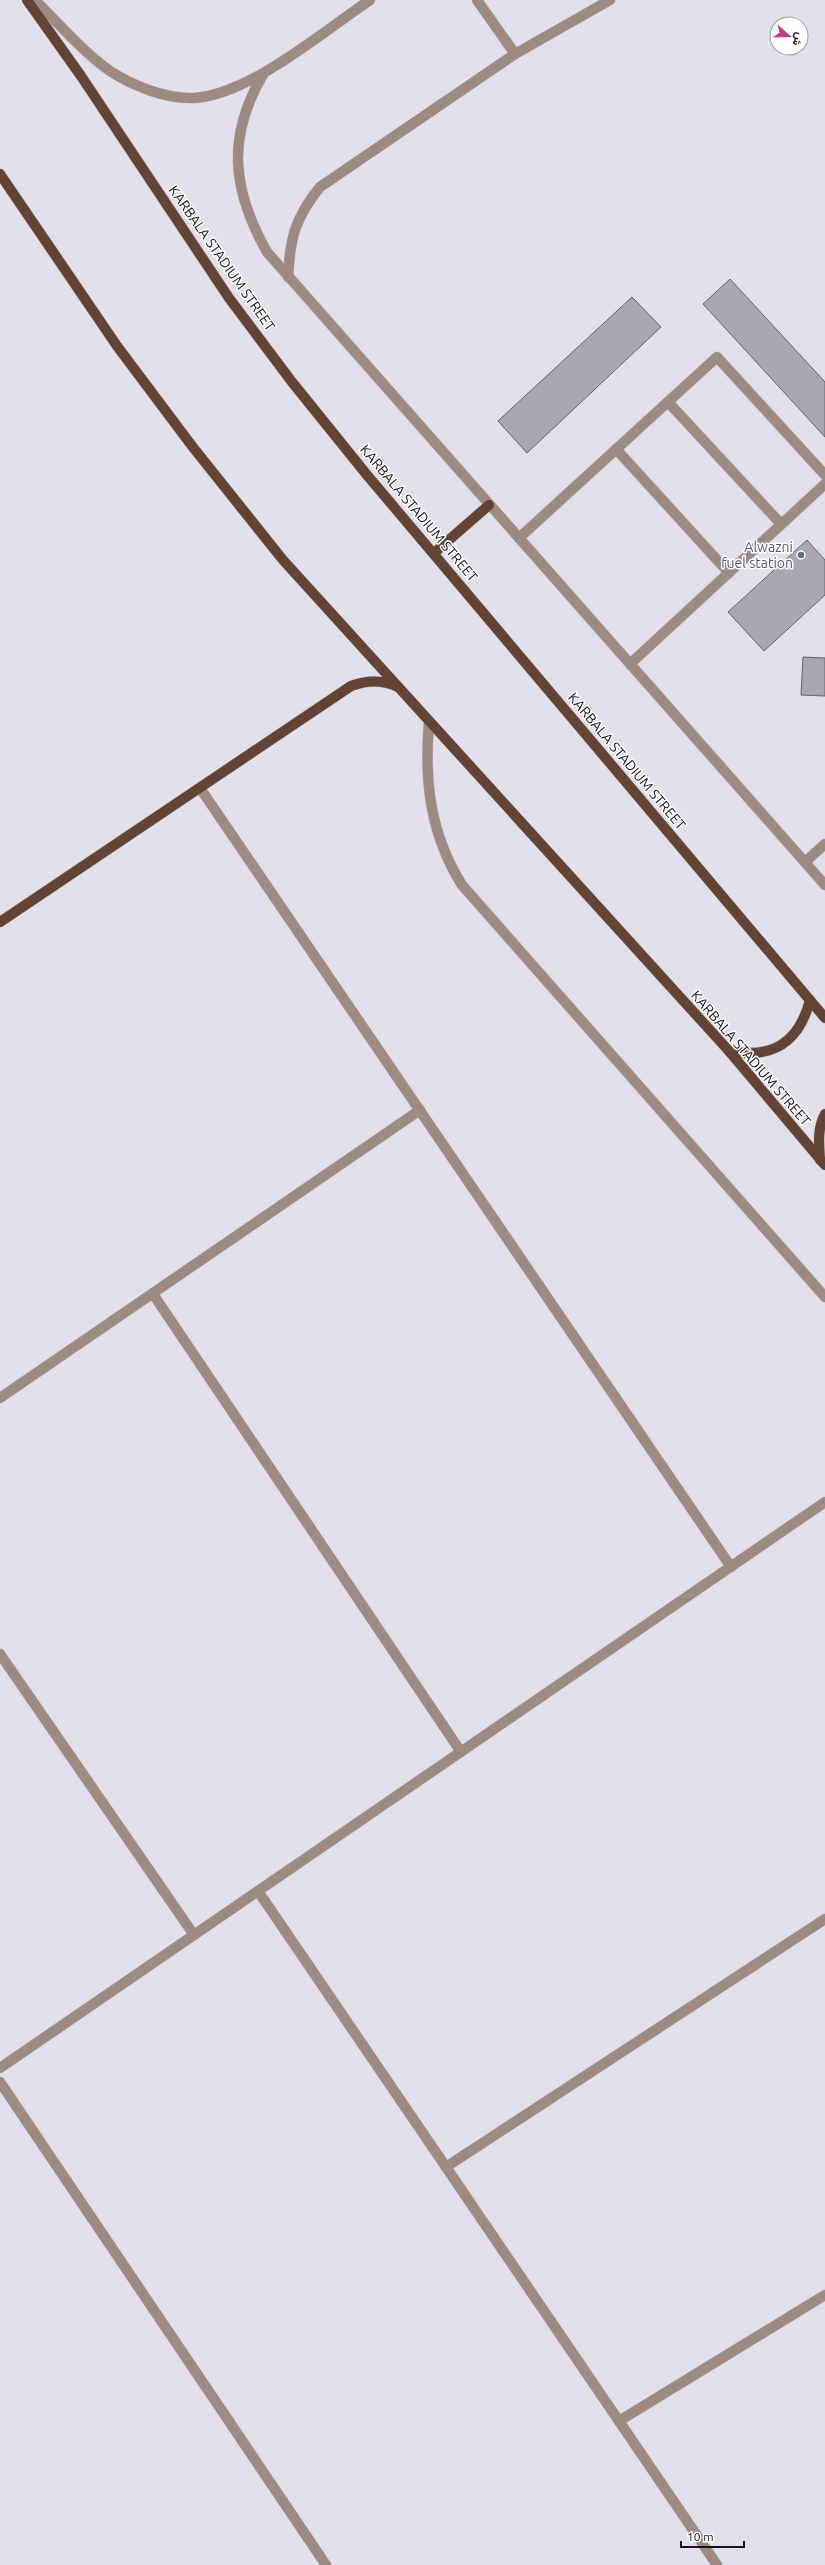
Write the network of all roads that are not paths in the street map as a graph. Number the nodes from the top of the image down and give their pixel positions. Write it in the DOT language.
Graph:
graph roads {
  1 [pos="27,0"];
  2 [pos="35,0"];
  3 [pos="370,0"];
  4 [pos="477,0"];
  5 [pos="610,0"];
  6 [pos="515,54"];
  7 [pos="264,73"];
  8 [pos="0,174"];
  9 [pos="288,277"];
  10 [pos="668,402"];
  11 [pos="616,449"];
  12 [pos="825,475"];
  13 [pos="825,484"];
  14 [pos="489,505"];
  15 [pos="781,524"];
  16 [pos="518,538"];
  17 [pos="434,553"];
  18 [pos="728,573"];
  19 [pos="630,664"];
  20 [pos="403,689"];
  21 [pos="429,722"];
  22 [pos="200,788"];
  23 [pos="825,844"];
  24 [pos="805,862"];
  25 [pos="825,885"];
  26 [pos="0,922"];
  27 [pos="810,1000"];
  28 [pos="825,1018"];
  29 [pos="729,1051"];
  30 [pos="420,1110"];
  31 [pos="825,1114"];
  32 [pos="823,1162"];
  33 [pos="152,1294"];
  34 [pos="825,1297"];
  35 [pos="0,1398"];
  36 [pos="825,1502"];
  37 [pos="731,1567"];
  38 [pos="0,1654"];
  39 [pos="461,1752"];
  40 [pos="258,1891"];
  41 [pos="825,1919"];
  42 [pos="194,1934"];
  43 [pos="0,2068"];
  44 [pos="0,2082"];
  45 [pos="446,2167"];
  46 [pos="825,2295"];
  47 [pos="619,2421"];
  48 [pos="326,2565"];
  49 [pos="717,2565"];
  1 -- 17 [label="main road, KARBALA STADIUM STREET"];
  2 -- 7 [label="street"];
  3 -- 7 [label="street"];
  4 -- 6 [label="street"];
  5 -- 6 [label="street"];
  6 -- 9 [label="street"];
  7 -- 9 [label="street"];
  8 -- 20 [label="main road, KARBALA STADIUM STREET"];
  9 -- 14 [label="street"];
  10 -- 11 [label="street"];
  10 -- 12 [label="street"];
  10 -- 15 [label="street"];
  11 -- 16 [label="street"];
  11 -- 18 [label="street"];
  13 -- 15 [label="street"];
  14 -- 16 [label="street"];
  14 -- 17 [label="main road"];
  15 -- 18 [label="street"];
  16 -- 19 [label="street"];
  17 -- 27 [label="main road, KARBALA STADIUM STREET"];
  18 -- 19 [label="street"];
  19 -- 24 [label="street"];
  20 -- 21 [label="main road, KARBALA STADIUM STREET"];
  20 -- 22 [label="main road"];
  21 -- 29 [label="main road, KARBALA STADIUM STREET"];
  21 -- 34 [label="street"];
  22 -- 26 [label="main road"];
  22 -- 30 [label="street"];
  23 -- 24 [label="street"];
  24 -- 25 [label="street"];
  27 -- 28 [label="main road, KARBALA STADIUM STREET"];
  27 -- 29 [label="main road"];
  29 -- 32 [label="main road, KARBALA STADIUM STREET"];
  30 -- 33 [label="street"];
  30 -- 37 [label="street"];
  31 -- 32 [label="main road"];
  33 -- 35 [label="street"];
  33 -- 39 [label="street"];
  36 -- 37 [label="street"];
  37 -- 39 [label="street"];
  38 -- 42 [label="street"];
  39 -- 40 [label="street"];
  40 -- 42 [label="street"];
  40 -- 45 [label="street"];
  41 -- 45 [label="street"];
  42 -- 43 [label="street"];
  44 -- 48 [label="street"];
  45 -- 47 [label="street"];
  46 -- 47 [label="street"];
  47 -- 49 [label="street"];
}
